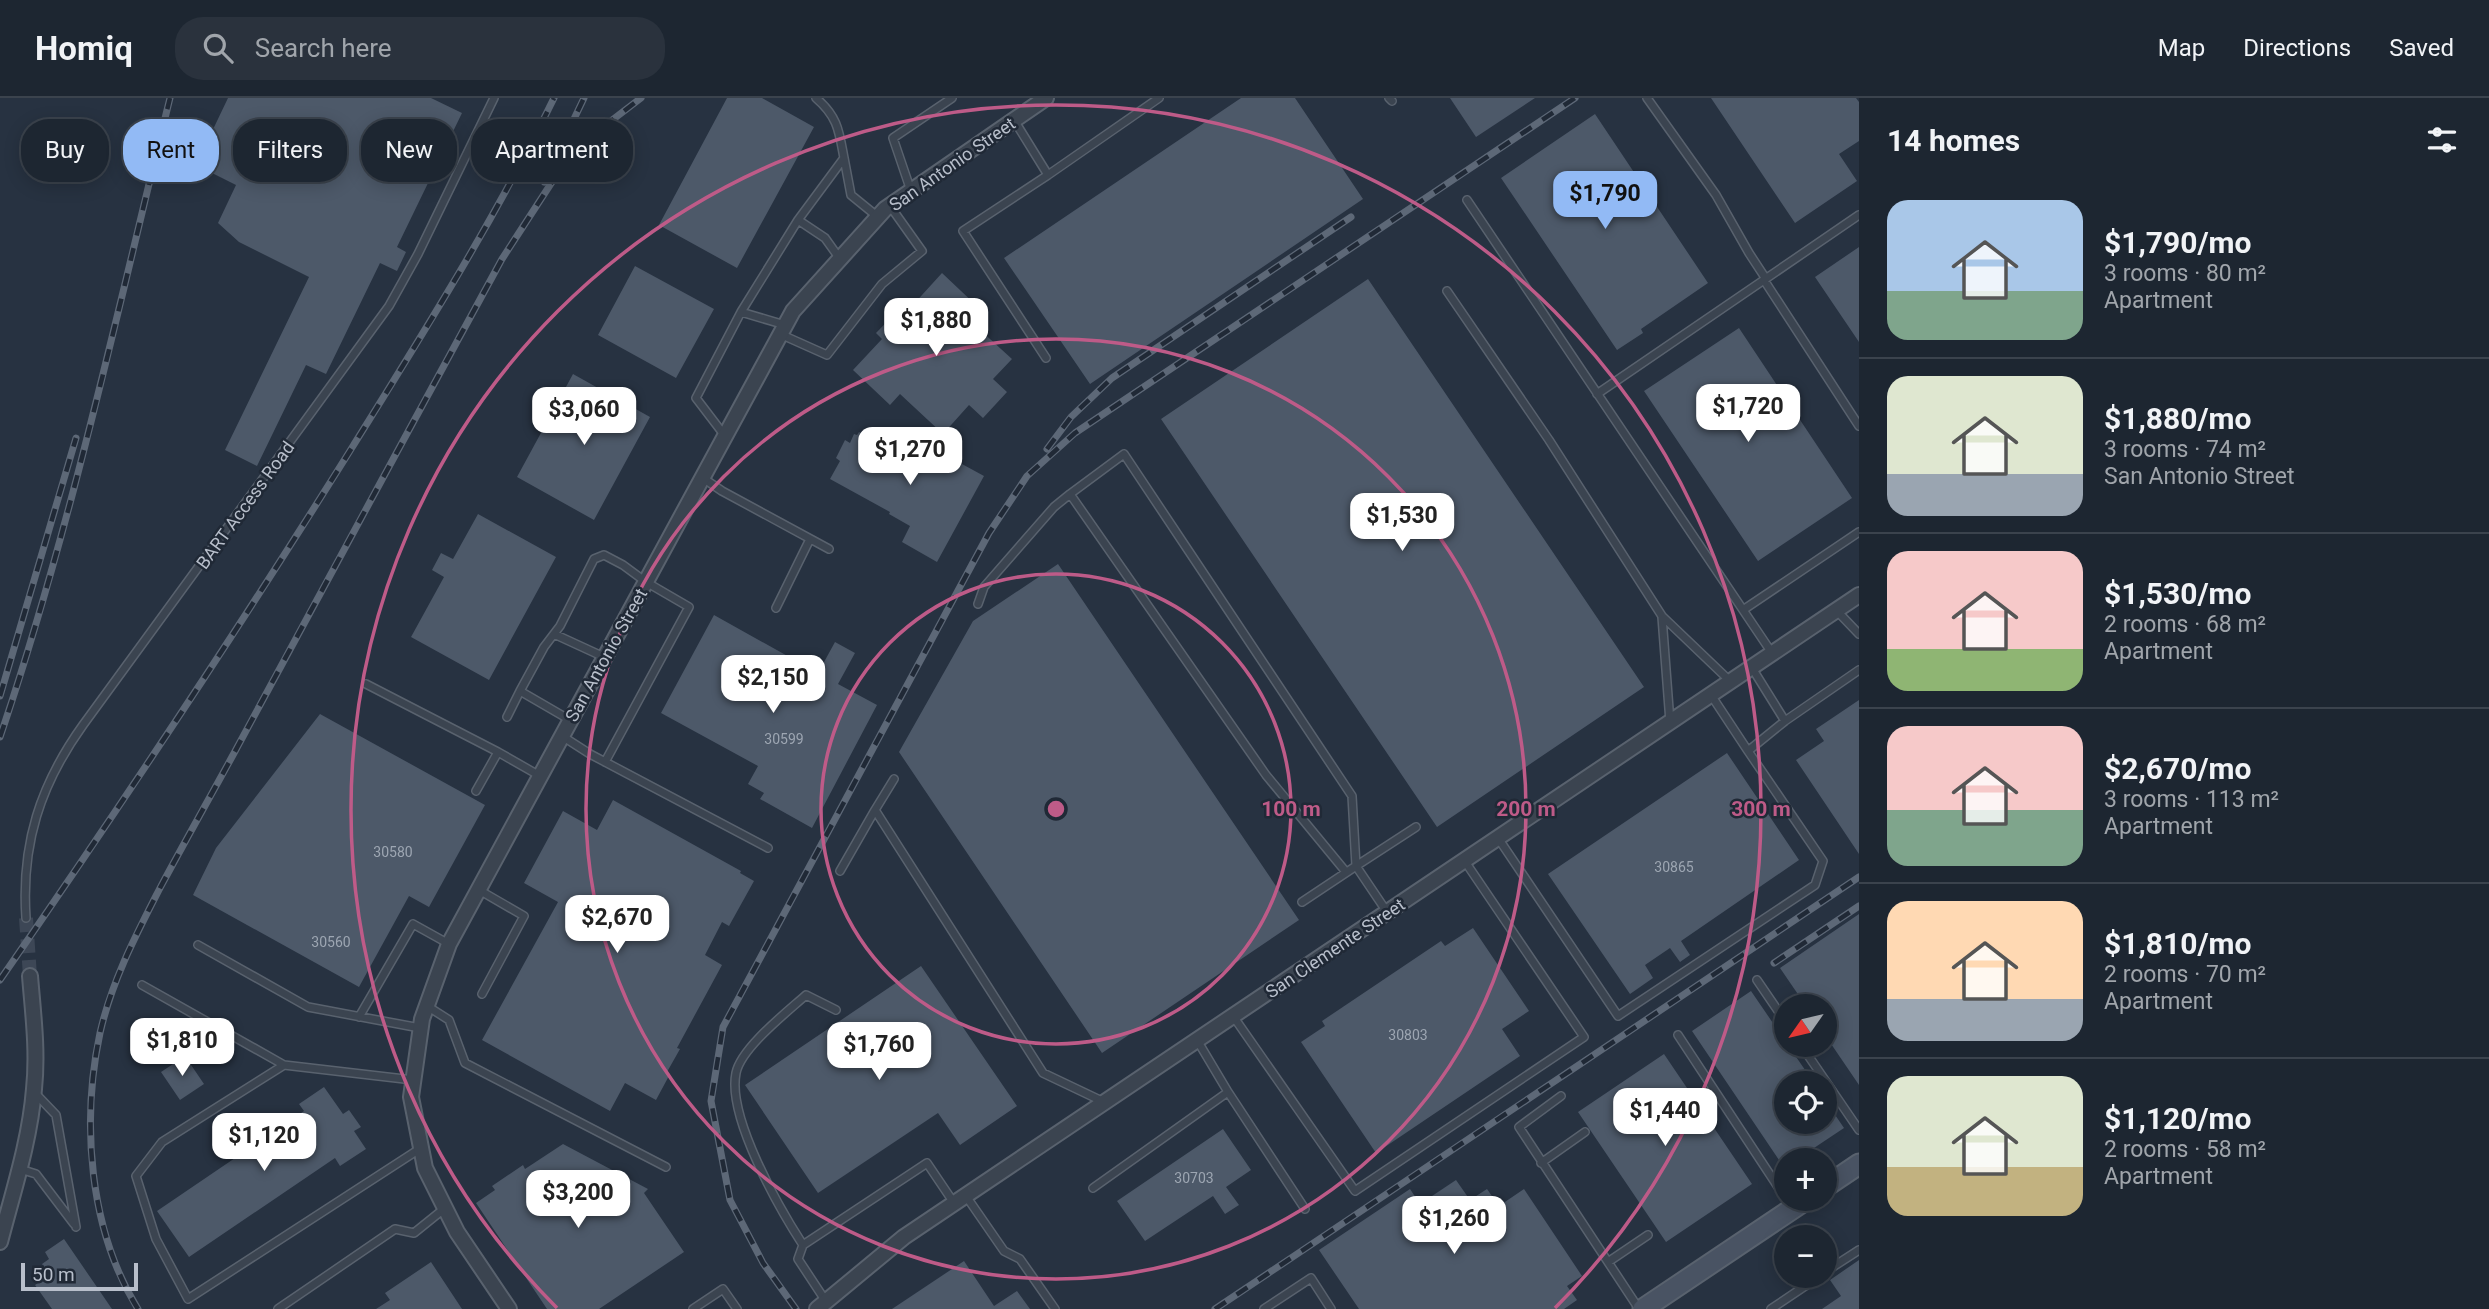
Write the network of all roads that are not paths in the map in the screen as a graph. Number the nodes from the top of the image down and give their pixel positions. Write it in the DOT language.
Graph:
graph roads {
  1 [pos="494,98"];
  2 [pos="816,98"];
  3 [pos="952,98"];
  4 [pos="1046,98"];
  5 [pos="1159,98"];
  6 [pos="1647,98"];
  7 [pos="1014,120"];
  8 [pos="844,158"];
  9 [pos="1048,175"];
  10 [pos="911,191"];
  11 [pos="1467,200"];
  12 [pos="890,205"];
  13 [pos="1859,215"];
  14 [pos="878,217"];
  15 [pos="799,220"];
  16 [pos="840,259"];
  17 [pos="1765,279"];
  18 [pos="1447,290"];
  19 [pos="741,312"];
  20 [pos="783,330"];
  21 [pos="1046,358"];
  22 [pos="1597,394"];
  23 [pos="1859,426"];
  24 [pos="725,436"];
  25 [pos="703,477"];
  26 [pos="1070,494"];
  27 [pos="1859,532"];
  28 [pos="810,539"];
  29 [pos="829,548"];
  30 [pos="646,582"];
  31 [pos="1859,595"];
  32 [pos="978,604"];
  33 [pos="776,608"];
  34 [pos="1743,610"];
  35 [pos="1836,610"];
  36 [pos="1662,616"];
  37 [pos="554,634"];
  38 [pos="1859,634"];
  39 [pos="1772,654"];
  40 [pos="604,657"];
  41 [pos="1752,667"];
  42 [pos="1859,670"];
  43 [pos="1731,681"];
  44 [pos="366,684"];
  45 [pos="520,691"];
  46 [pos="1711,695"];
  47 [pos="507,717"];
  48 [pos="570,720"];
  49 [pos="1785,721"];
  50 [pos="1670,722"];
  51 [pos="562,736"];
  52 [pos="1748,751"];
  53 [pos="498,752"];
  54 [pos="605,762"];
  55 [pos="540,776"];
  56 [pos="894,779"];
  57 [pos="476,791"];
  58 [pos="875,810"];
  59 [pos="1416,827"];
  60 [pos="1498,838"];
  61 [pos="768,848"];
  62 [pos="1464,860"];
  63 [pos="1356,866"];
  64 [pos="840,871"];
  65 [pos="1346,872"];
  66 [pos="478,890"];
  67 [pos="1301,902"];
  68 [pos="1387,913"];
  69 [pos="26,918"];
  70 [pos="449,944"];
  71 [pos="198,945"];
  72 [pos="30,976"];
  73 [pos="1757,980"];
  74 [pos="142,985"];
  75 [pos="482,994"];
  76 [pos="1774,1005"];
  77 [pos="427,1006"];
  78 [pos="836,1010"];
  79 [pos="1233,1016"];
  80 [pos="359,1017"];
  81 [pos="421,1028"];
  82 [pos="1678,1035"];
  83 [pos="1197,1040"];
  84 [pos="1809,1057"];
  85 [pos="284,1065"];
  86 [pos="413,1080"];
  87 [pos="34,1092"];
  88 [pos="1228,1092"];
  89 [pos="1561,1097"];
  90 [pos="1105,1102"];
  91 [pos="1859,1130"];
  92 [pos="1585,1132"];
  93 [pos="421,1148"];
  94 [pos="1541,1163"];
  95 [pos="1859,1164"];
  96 [pos="666,1167"];
  97 [pos="19,1168"];
  98 [pos="1774,1168"];
  99 [pos="1837,1179"];
  100 [pos="1093,1188"];
  101 [pos="960,1199"];
  102 [pos="445,1208"];
  103 [pos="1305,1209"];
  104 [pos="1789,1211"];
  105 [pos="1648,1235"];
  106 [pos="0,1241"];
  107 [pos="803,1245"];
  108 [pos="1859,1250"];
  109 [pos="1608,1262"];
  110 [pos="1837,1264"];
  111 [pos="1802,1288"];
  112 [pos="822,1306"];
  113 [pos="278,1309"];
  114 [pos="509,1309"];
  115 [pos="693,1309"];
  116 [pos="737,1309"];
  117 [pos="1055,1309"];
  118 [pos="1264,1309"];
  119 [pos="1331,1309"];
  120 [pos="1641,1309"];
  121 [pos="1771,1309"];
  1 -- 69 [label="lane, BART Access Road"];
  2 -- 8 [label="lane"];
  3 -- 10 [label="lane"];
  4 -- 7 [label="street, San Antonio Street"];
  5 -- 9 [label="lane"];
  6 -- 17 [label="lane"];
  7 -- 9 [label="lane"];
  7 -- 10 [label="street, San Antonio Street"];
  8 -- 14 [label="lane"];
  8 -- 15 [label="lane"];
  9 -- 21 [label="lane"];
  10 -- 12 [label="street, San Antonio Street"];
  11 -- 22 [label="lane"];
  12 -- 14 [label="street, San Antonio Street"];
  12 -- 20 [label="lane"];
  13 -- 17 [label="lane"];
  14 -- 16 [label="street, San Antonio Street"];
  15 -- 16 [label="lane"];
  15 -- 19 [label="lane"];
  16 -- 20 [label="street, San Antonio Street"];
  17 -- 22 [label="lane"];
  17 -- 23 [label="lane"];
  18 -- 36 [label="lane"];
  19 -- 20 [label="lane"];
  19 -- 24 [label="lane"];
  20 -- 24 [label="street, San Antonio Street"];
  22 -- 34 [label="lane"];
  24 -- 25 [label="street, San Antonio Street"];
  25 -- 28 [label="lane"];
  25 -- 30 [label="street, San Antonio Street"];
  26 -- 32 [label="lane"];
  26 -- 63 [label="lane"];
  26 -- 65 [label="lane"];
  27 -- 34 [label="lane"];
  28 -- 29 [label="lane"];
  28 -- 33 [label="lane"];
  30 -- 37 [label="lane"];
  30 -- 40 [label="street, San Antonio Street"];
  30 -- 54 [label="lane"];
  31 -- 35 [label="street, San Clemente Street"];
  34 -- 39 [label="lane"];
  35 -- 38 [label="lane"];
  35 -- 39 [label="street, San Clemente Street"];
  36 -- 43 [label="lane"];
  36 -- 50 [label="lane"];
  37 -- 40 [label="lane"];
  37 -- 45 [label="lane"];
  39 -- 41 [label="street, San Clemente Street"];
  40 -- 48 [label="street, San Antonio Street"];
  41 -- 43 [label="street, San Clemente Street"];
  41 -- 49 [label="lane"];
  42 -- 49 [label="lane"];
  43 -- 46 [label="street, San Clemente Street"];
  44 -- 53 [label="lane"];
  45 -- 47 [label="lane"];
  45 -- 48 [label="lane"];
  46 -- 50 [label="street, San Clemente Street"];
  46 -- 52 [label="lane"];
  48 -- 51 [label="street, San Antonio Street"];
  49 -- 52 [label="lane"];
  50 -- 60 [label="street, San Clemente Street"];
  51 -- 54 [label="lane"];
  51 -- 55 [label="street, San Antonio Street"];
  52 -- 60 [label="lane"];
  53 -- 55 [label="lane"];
  53 -- 57 [label="lane"];
  54 -- 61 [label="lane"];
  55 -- 66 [label="street, San Antonio Street"];
  56 -- 58 [label="lane"];
  58 -- 64 [label="lane"];
  58 -- 90 [label="lane"];
  59 -- 63 [label="lane"];
  60 -- 62 [label="street, San Clemente Street"];
  62 -- 68 [label="street, San Clemente Street"];
  62 -- 79 [label="lane"];
  63 -- 65 [label="lane"];
  63 -- 68 [label="lane"];
  65 -- 67 [label="lane"];
  66 -- 70 [label="street, San Antonio Street"];
  66 -- 75 [label="lane"];
  68 -- 79 [label="street, San Clemente Street"];
  70 -- 77 [label="street, San Antonio Street"];
  70 -- 80 [label="lane"];
  71 -- 80 [label="lane"];
  72 -- 87 [label="street"];
  73 -- 76 [label="lane"];
  74 -- 85 [label="lane"];
  77 -- 81 [label="street, San Antonio Street"];
  77 -- 96 [label="lane"];
  78 -- 107 [label="lane"];
  79 -- 83 [label="street, San Clemente Street"];
  80 -- 81 [label="lane"];
  81 -- 86 [label="street, San Antonio Street"];
  82 -- 98 [label="lane"];
  83 -- 88 [label="lane"];
  83 -- 90 [label="street, San Clemente Street"];
  84 -- 91 [label="lane"];
  85 -- 86 [label="lane"];
  85 -- 93 [label="lane"];
  86 -- 93 [label="street, San Antonio Street"];
  87 -- 97 [label="street"];
  87 -- 97 [label="lane"];
  88 -- 100 [label="lane"];
  88 -- 103 [label="lane"];
  89 -- 94 [label="lane"];
  90 -- 101 [label="street, San Clemente Street"];
  92 -- 94 [label="lane"];
  93 -- 102 [label="street, San Antonio Street"];
  94 -- 109 [label="lane"];
  95 -- 99 [label="street"];
  97 -- 106 [label="street"];
  101 -- 107 [label="lane"];
  101 -- 112 [label="street, San Clemente Street"];
  101 -- 117 [label="lane"];
  102 -- 113 [label="lane"];
  102 -- 114 [label="street, San Antonio Street"];
  104 -- 120 [label="street"];
  105 -- 109 [label="lane"];
  107 -- 112 [label="lane"];
  108 -- 110 [label="lane"];
  109 -- 120 [label="lane"];
  111 -- 121 [label="lane"];
  115 -- 116 [label="lane"];
  118 -- 119 [label="lane"];
}
